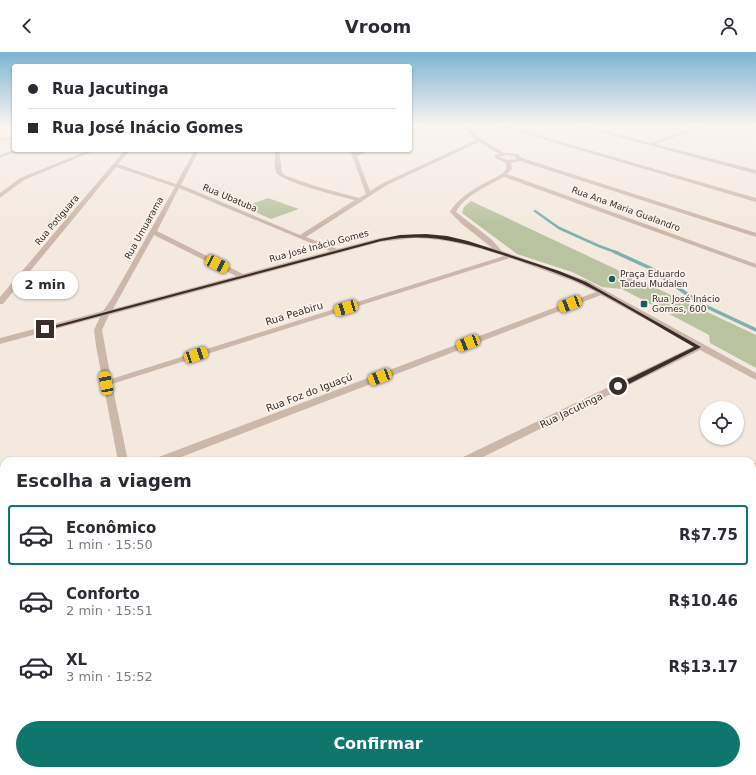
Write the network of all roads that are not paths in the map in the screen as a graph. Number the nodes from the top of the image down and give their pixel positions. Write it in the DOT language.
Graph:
graph roads {
  1 [pos="72,159"];
  2 [pos="120,159"];
  3 [pos="192,159"];
  4 [pos="278,159"];
  5 [pos="355,159"];
  6 [pos="438,159"];
  7 [pos="498,159"];
  8 [pos="520,159"];
  9 [pos="614,159"];
  10 [pos="708,159"];
  11 [pos="508,162"];
  12 [pos="115,165"];
  13 [pos="756,166"];
  14 [pos="748,169"];
  15 [pos="756,172"];
  16 [pos="504,175"];
  17 [pos="178,186"];
  18 [pos="369,195"];
  19 [pos="0,196"];
  20 [pos="360,200"];
  21 [pos="756,200"];
  22 [pos="153,232"];
  23 [pos="756,235"];
  24 [pos="301,237"];
  25 [pos="337,252"];
  26 [pos="499,252"];
  27 [pos="511,256"];
  28 [pos="756,266"];
  29 [pos="243,277"];
  30 [pos="600,293"];
  31 [pos="0,302"];
  32 [pos="105,314"];
  33 [pos="0,340"];
  34 [pos="698,347"];
  35 [pos="756,377"];
  36 [pos="106,383"];
  37 [pos="122,457"];
  38 [pos="170,457"];
  39 [pos="473,457"];
  1 -- 19 [label="street"];
  2 -- 12 [label="street, Rua Potiguara"];
  3 -- 17 [label="street, Rua Umuarama"];
  4 -- 20 [label="street"];
  5 -- 18 [label="street"];
  6 -- 18 [label="street"];
  7 -- 11 [label="street"];
  8 -- 11 [label="street"];
  8 -- 23 [label="street"];
  9 -- 21 [label="street"];
  10 -- 14 [label="street"];
  11 -- 16 [label="street"];
  12 -- 17 [label="street, Rua Ubatuba"];
  12 -- 31 [label="street, Rua Potiguara"];
  13 -- 14 [label="street"];
  14 -- 15 [label="street"];
  16 -- 26 [label="street"];
  16 -- 28 [label="street, Rua Ana Maria Gualandro"];
  17 -- 22 [label="street, Rua Umuarama"];
  17 -- 24 [label="street, Rua Ubatuba"];
  18 -- 20 [label="street"];
  20 -- 24 [label="street"];
  22 -- 29 [label="street"];
  22 -- 32 [label="street, Rua Umuarama"];
  24 -- 25 [label="street, Rua Ubatuba"];
  25 -- 26 [label="street, Rua José Inácio Gomes"];
  25 -- 29 [label="street, Rua José Inácio Gomes"];
  26 -- 27 [label="street, Rua José Inácio Gomes"];
  27 -- 30 [label="street, Rua José Inácio Gomes"];
  27 -- 36 [label="street, Rua Peabiru"];
  29 -- 32 [label="street, Rua José Inácio Gomes"];
  30 -- 34 [label="street, Rua José Inácio Gomes"];
  30 -- 38 [label="street, Rua Foz do Iguaçú"];
  32 -- 33 [label="street, Rua José Inácio Gomes"];
  32 -- 36 [label="street, Rua Umuarama"];
  34 -- 35 [label="street, Rua José Inácio Gomes"];
  34 -- 39 [label="street, Rua Jacutinga"];
  36 -- 37 [label="street, Rua Umuarama"];
}
